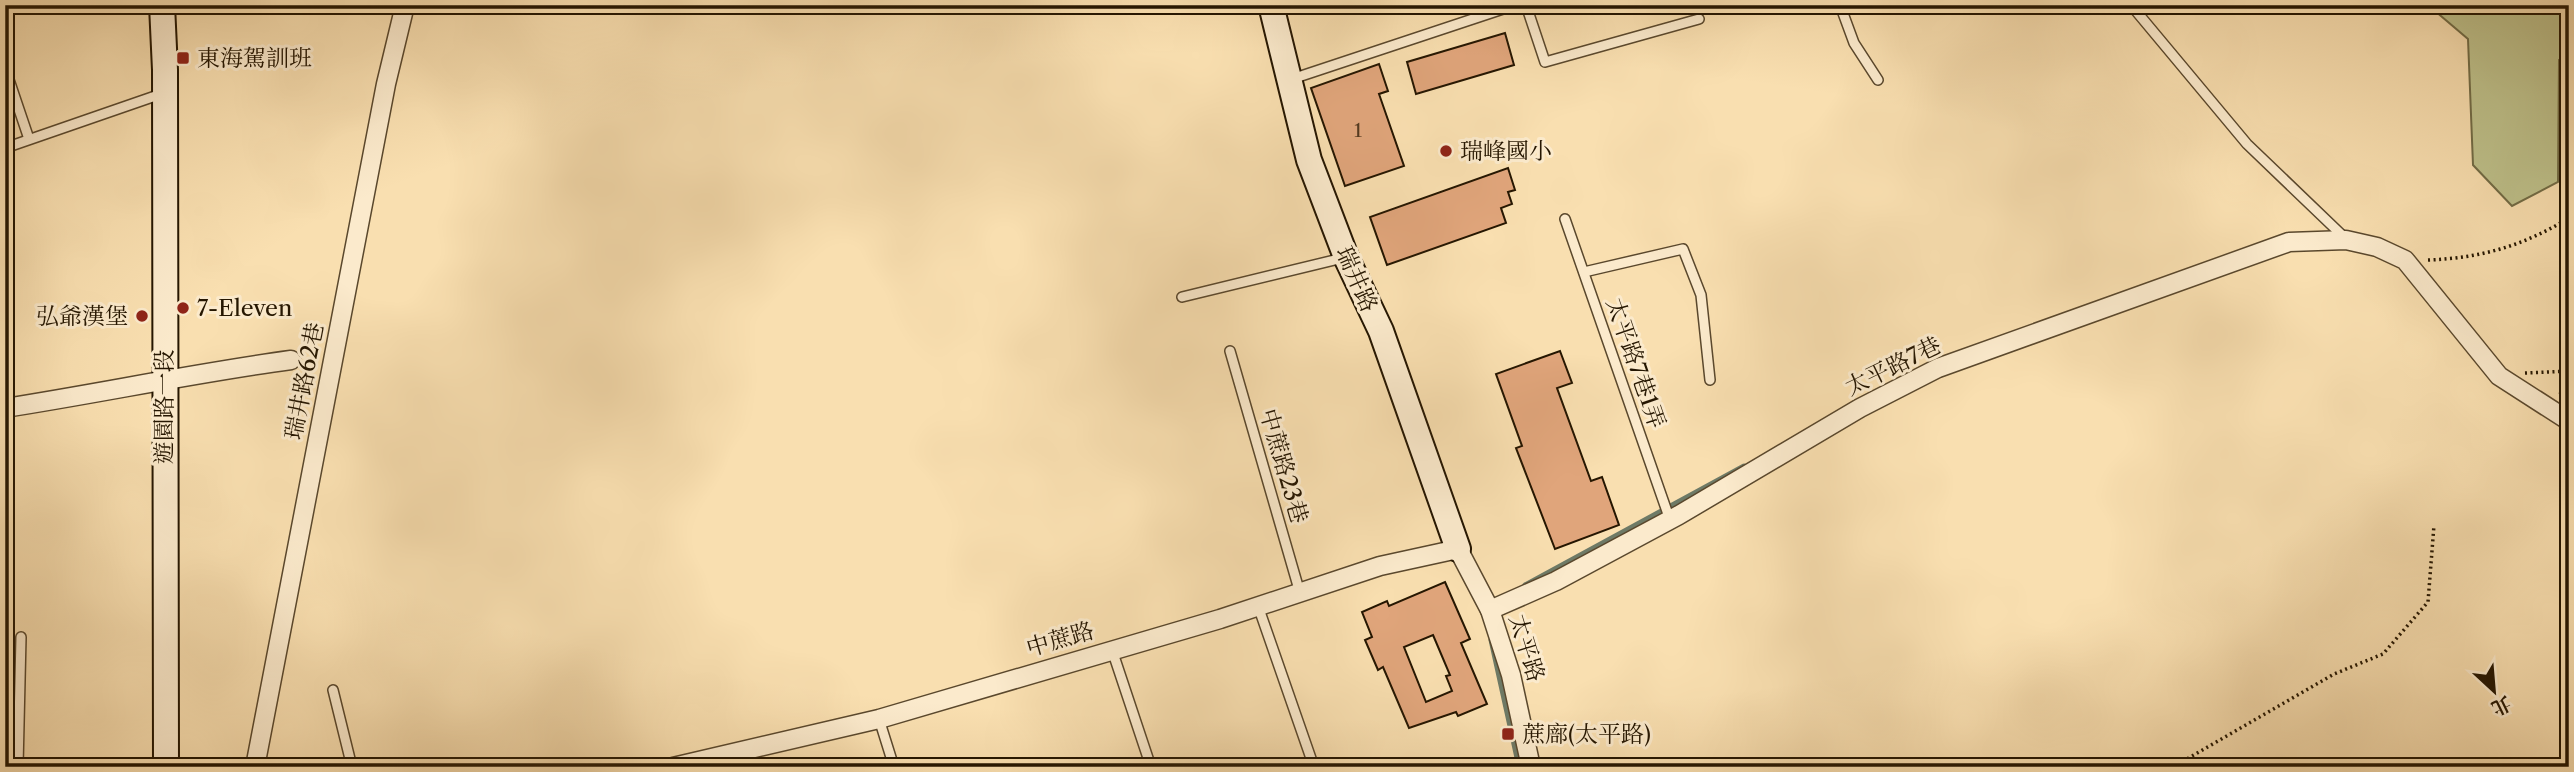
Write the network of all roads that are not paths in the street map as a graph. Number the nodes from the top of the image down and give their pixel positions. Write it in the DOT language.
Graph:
graph roads {
  1 [pos="162,5"];
  2 [pos="405,5"];
  3 [pos="1271,5"];
  4 [pos="1515,5"];
  5 [pos="1526,5"];
  6 [pos="1840,5"];
  7 [pos="2130,5"];
  8 [pos="1699,19"];
  9 [pos="5,68"];
  10 [pos="1290,80"];
  11 [pos="1878,80"];
  12 [pos="165,92"];
  13 [pos="30,139"];
  14 [pos="5,148"];
  15 [pos="1565,219"];
  16 [pos="2346,240"];
  17 [pos="1346,257"];
  18 [pos="1584,271"];
  19 [pos="1182,298"];
  20 [pos="1230,351"];
  21 [pos="291,360"];
  22 [pos="1710,380"];
  23 [pos="164,383"];
  24 [pos="5,408"];
  25 [pos="2569,421"];
  26 [pos="1670,520"];
  27 [pos="1458,550"];
  28 [pos="1300,593"];
  29 [pos="1258,607"];
  30 [pos="1490,610"];
  31 [pos="20,637"];
  32 [pos="1112,650"];
  33 [pos="333,690"];
  34 [pos="879,719"];
  35 [pos="18,767"];
  36 [pos="166,767"];
  37 [pos="255,767"];
  38 [pos="352,767"];
  39 [pos="673,767"];
  40 [pos="894,767"];
  41 [pos="1151,767"];
  42 [pos="1314,767"];
  43 [pos="1531,767"];
  1 -- 12 [label="street, 遊園路一段"];
  2 -- 37 [label="street, 瑞井路62巷"];
  3 -- 10 [label="street, 瑞井路"];
  4 -- 10 [label="lane"];
  5 -- 8 [label="lane"];
  6 -- 11 [label="lane"];
  7 -- 16 [label="lane"];
  9 -- 13 [label="lane"];
  10 -- 17 [label="street, 瑞井路"];
  12 -- 13 [label="lane"];
  12 -- 23 [label="street, 遊園路一段"];
  13 -- 14 [label="lane"];
  15 -- 18 [label="lane, 太平路7巷1弄"];
  16 -- 25 [label="street, 太平路7巷"];
  16 -- 26 [label="street, 太平路7巷"];
  17 -- 19 [label="lane"];
  17 -- 27 [label="street, 瑞井路"];
  18 -- 22 [label="lane"];
  18 -- 26 [label="lane, 太平路7巷1弄"];
  20 -- 28 [label="lane, 中蔗路23巷"];
  21 -- 23 [label="street"];
  23 -- 24 [label="street"];
  23 -- 36 [label="street, 遊園路一段"];
  26 -- 30 [label="street, 太平路7巷"];
  27 -- 28 [label="street, 中蔗路"];
  27 -- 30 [label="street, 太平路"];
  28 -- 29 [label="street, 中蔗路"];
  29 -- 32 [label="street, 中蔗路"];
  29 -- 42 [label="lane"];
  30 -- 43 [label="street, 太平路"];
  31 -- 35 [label="lane"];
  32 -- 34 [label="street, 中蔗路"];
  32 -- 41 [label="lane"];
  33 -- 38 [label="lane"];
  34 -- 39 [label="street, 中蔗路"];
  34 -- 40 [label="lane"];
}
